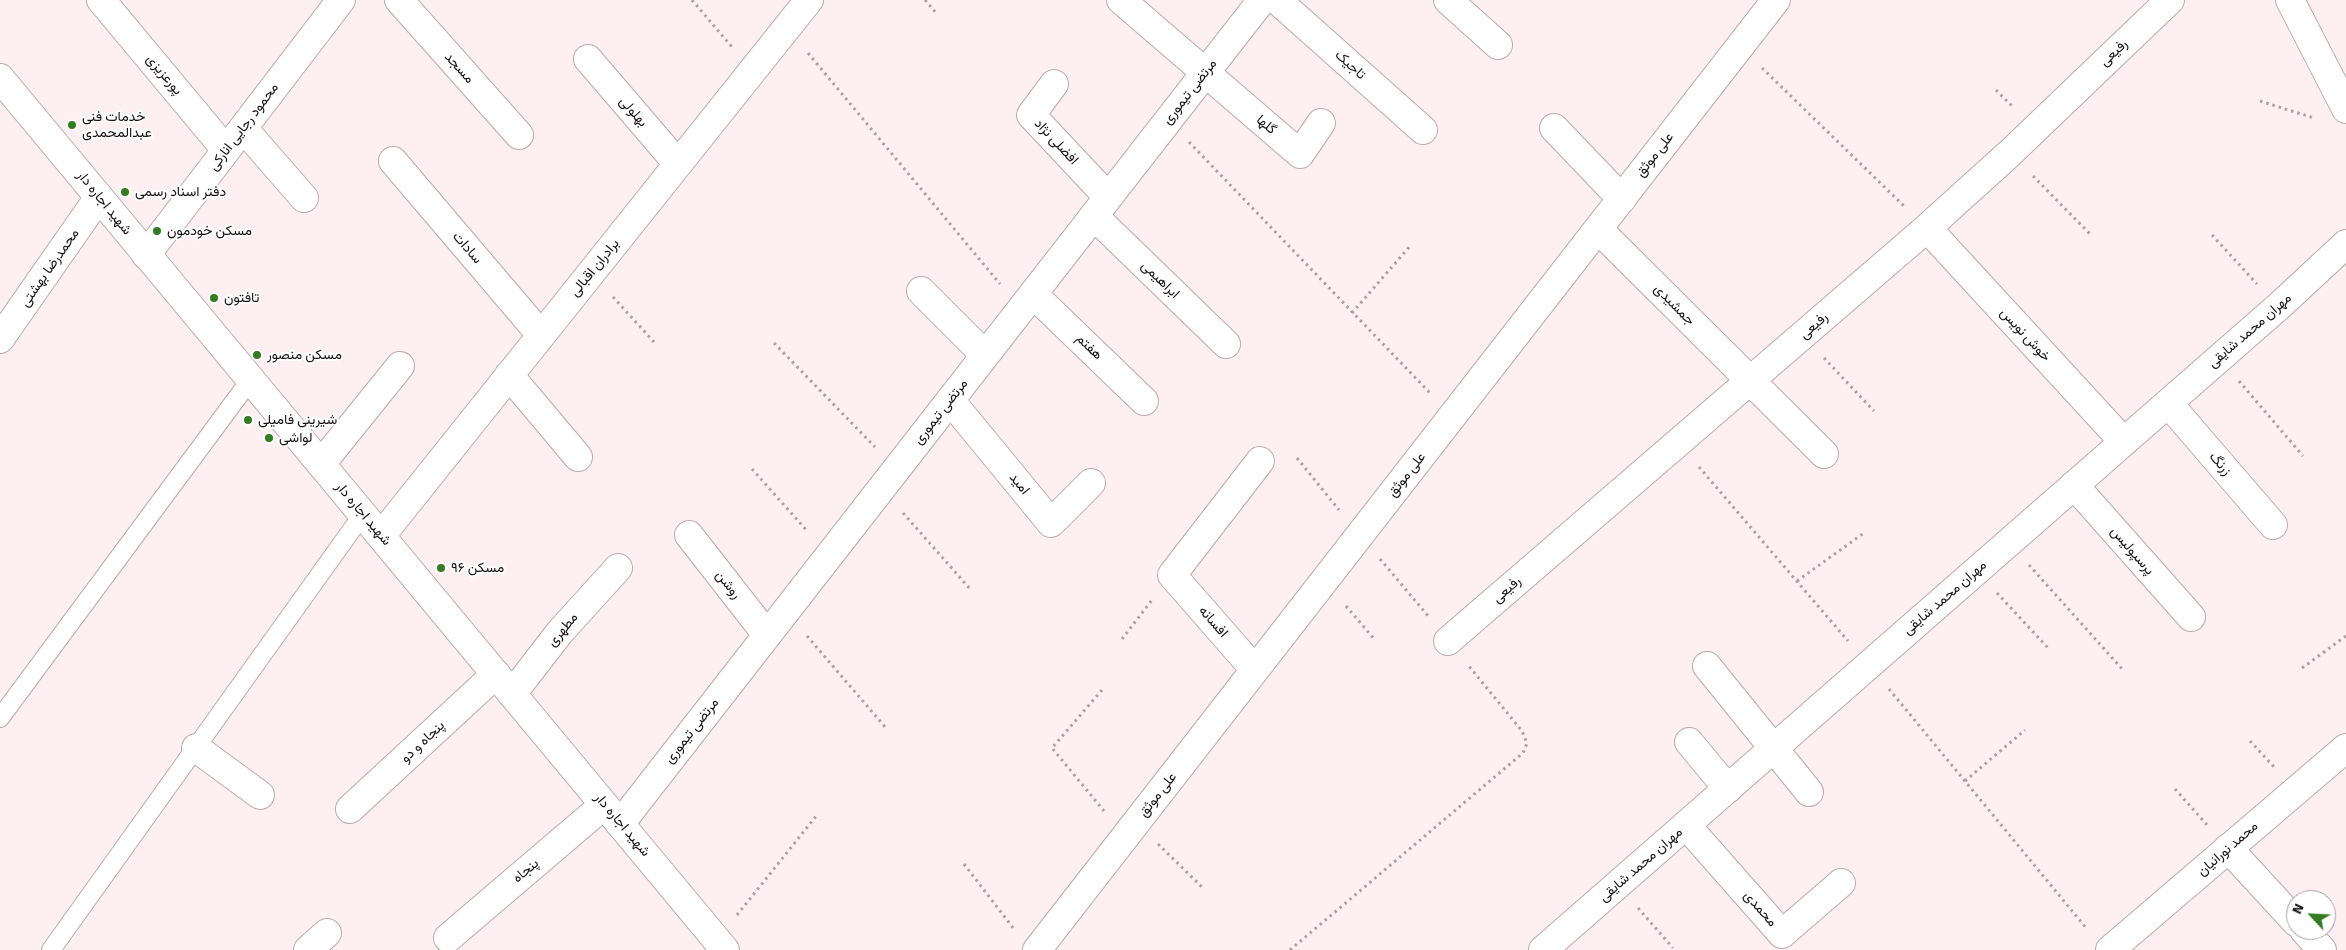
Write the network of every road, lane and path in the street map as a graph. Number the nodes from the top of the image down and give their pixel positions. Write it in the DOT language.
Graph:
graph roads {
  1 [pos="101,0"];
  2 [pos="341,0"];
  3 [pos="399,0"];
  4 [pos="692,0"];
  5 [pos="809,0"];
  6 [pos="925,0"];
  7 [pos="1121,0"];
  8 [pos="1262,0"];
  9 [pos="1277,0"];
  10 [pos="1448,0"];
  11 [pos="1776,0"];
  12 [pos="2170,0"];
  13 [pos="2290,0"];
  14 [pos="936,14"];
  15 [pos="787,27"];
  16 [pos="1498,45"];
  17 [pos="1740,46"];
  18 [pos="588,59"];
  19 [pos="752,71"];
  20 [pos="1205,73"];
  21 [pos="0,78"];
  22 [pos="1054,84"];
  23 [pos="2260,101"];
  24 [pos="2346,108"];
  25 [pos="1168,120"];
  26 [pos="2320,120"];
  27 [pos="1320,123"];
  28 [pos="243,128"];
  29 [pos="1554,128"];
  30 [pos="1423,130"];
  31 [pos="519,135"];
  32 [pos="226,150"];
  33 [pos="2010,153"];
  34 [pos="392,161"];
  35 [pos="678,164"];
  36 [pos="99,197"];
  37 [pos="304,198"];
  38 [pos="1622,199"];
  39 [pos="1101,207"];
  40 [pos="1927,228"];
  41 [pos="1598,229"];
  42 [pos="2212,235"];
  43 [pos="2092,236"];
  44 [pos="2346,244"];
  45 [pos="1411,245"];
  46 [pos="146,255"];
  47 [pos="590,273"];
  48 [pos="921,291"];
  49 [pos="1027,302"];
  50 [pos="2278,307"];
  51 [pos="1352,313"];
  52 [pos="541,335"];
  53 [pos="1802,336"];
  54 [pos="0,338"];
  55 [pos="654,342"];
  56 [pos="774,343"];
  57 [pos="1226,344"];
  58 [pos="985,355"];
  59 [pos="2219,358"];
  60 [pos="400,366"];
  61 [pos="510,376"];
  62 [pos="251,379"];
  63 [pos="1750,380"];
  64 [pos="950,400"];
  65 [pos="1144,401"];
  66 [pos="2168,403"];
  67 [pos="1874,411"];
  68 [pos="1452,417"];
  69 [pos="1678,442"];
  70 [pos="2124,442"];
  71 [pos="1824,454"];
  72 [pos="2303,456"];
  73 [pos="578,457"];
  74 [pos="1297,458"];
  75 [pos="1260,462"];
  76 [pos="321,464"];
  77 [pos="752,469"];
  78 [pos="889,479"];
  79 [pos="1092,482"];
  80 [pos="2074,485"];
  81 [pos="363,514"];
  82 [pos="2273,525"];
  83 [pos="1864,533"];
  84 [pos="689,535"];
  85 [pos="1360,535"];
  86 [pos="381,536"];
  87 [pos="2009,543"];
  88 [pos="829,556"];
  89 [pos="618,568"];
  90 [pos="1976,571"];
  91 [pos="1172,575"];
  92 [pos="1325,580"];
  93 [pos="1797,581"];
  94 [pos="971,590"];
  95 [pos="786,611"];
  96 [pos="2191,618"];
  97 [pos="767,635"];
  98 [pos="2346,636"];
  99 [pos="1122,639"];
  100 [pos="1375,640"];
  101 [pos="1448,640"];
  102 [pos="2049,649"];
  103 [pos="1869,664"];
  104 [pos="1706,666"];
  105 [pos="2302,668"];
  106 [pos="1255,670"];
  107 [pos="2123,670"];
  108 [pos="504,684"];
  109 [pos="1102,690"];
  110 [pos="0,718"];
  111 [pos="886,728"];
  112 [pos="2025,730"];
  113 [pos="1689,742"];
  114 [pos="196,748"];
  115 [pos="2346,748"];
  116 [pos="1773,749"];
  117 [pos="1965,781"];
  118 [pos="1728,789"];
  119 [pos="2176,789"];
  120 [pos="1809,792"];
  121 [pos="260,795"];
  122 [pos="350,809"];
  123 [pos="612,814"];
  124 [pos="817,815"];
  125 [pos="1686,825"];
  126 [pos="1131,830"];
  127 [pos="2228,848"];
  128 [pos="964,864"];
  129 [pos="1841,882"];
  130 [pos="1618,885"];
  131 [pos="1204,889"];
  132 [pos="2286,911"];
  133 [pos="448,938"];
  134 [pos="2313,940"];
  135 [pos="2101,942"];
  136 [pos="1028,943"];
  137 [pos="721,945"];
  138 [pos="1553,947"];
  139 [pos="1673,948"];
  140 [pos="51,950"];
  141 [pos="1290,950"];
  142 [pos="2322,950"];
  1 -- 32 [label="street, پورعزیزی"];
  2 -- 28 [label="street, محمود رجایی انارکی"];
  3 -- 31 [label="street, مسجد"];
  4 -- 19 [label="path"];
  5 -- 15 [label="street, برادران اقبالی"];
  6 -- 14 [label="path"];
  7 -- 20 [label="street"];
  8 -- 20 [label="street, مرتضی تیموری"];
  9 -- 30 [label="street, تاجیک"];
  10 -- 16 [label="street"];
  11 -- 17 [label="street, علی موثق"];
  12 -- 33 [label="street, رفیعی"];
  13 -- 24 [label="street"];
  15 -- 19 [label="street, برادران اقبالی"];
  15 -- 49 [label="path"];
  17 -- 38 [label="street, علی موثق"];
  17 -- 40 [label="path"];
  18 -- 35 [label="street, بهلولی"];
  19 -- 35 [label="street, برادران اقبالی"];
  20 -- 25 [label="street, مرتضی تیموری"];
  20 -- 27 [label="street, گلها"];
  21 -- 36 [label="street, شهید اجاره دار"];
  22 -- 39 [label="street, افضلی نژاد"];
  23 -- 26 [label="path"];
  25 -- 39 [label="street, مرتضی تیموری"];
  25 -- 51 [label="path"];
  28 -- 32 [label="street, محمود رجایی انارکی"];
  28 -- 37 [label="street"];
  29 -- 38 [label="street"];
  32 -- 46 [label="street, محمود رجایی انارکی"];
  33 -- 40 [label="street, رفیعی"];
  33 -- 43 [label="path"];
  34 -- 52 [label="street, سادات"];
  35 -- 47 [label="street, برادران اقبالی"];
  36 -- 46 [label="street, شهید اجاره دار"];
  36 -- 54 [label="street, محمدرضا بهشتی"];
  38 -- 41 [label="street, علی موثق"];
  39 -- 49 [label="street, مرتضی تیموری"];
  39 -- 57 [label="street, ابراهیمی"];
  40 -- 53 [label="street, رفیعی"];
  40 -- 70 [label="street, خوش نویس"];
  41 -- 63 [label="street, جمشیدی"];
  41 -- 68 [label="street, علی موثق"];
  42 -- 50 [label="path"];
  44 -- 50 [label="street, مهران محمد شایقی"];
  45 -- 51 [label="path"];
  46 -- 62 [label="street, شهید اجاره دار"];
  47 -- 52 [label="street, برادران اقبالی"];
  47 -- 55 [label="path"];
  48 -- 58 [label="street"];
  49 -- 58 [label="street, مرتضی تیموری"];
  49 -- 65 [label="street, هفتم"];
  50 -- 59 [label="street, مهران محمد شایقی"];
  51 -- 68 [label="path"];
  52 -- 61 [label="street, برادران اقبالی"];
  53 -- 63 [label="street, رفیعی"];
  53 -- 67 [label="path"];
  56 -- 78 [label="path"];
  58 -- 64 [label="street, مرتضی تیموری"];
  59 -- 66 [label="street, مهران محمد شایقی"];
  59 -- 72 [label="path"];
  60 -- 76 [label="street"];
  61 -- 73 [label="street"];
  61 -- 86 [label="street, برادران اقبالی"];
  62 -- 76 [label="street, شهید اجاره دار"];
  62 -- 110 [label="lane"];
  63 -- 69 [label="street, رفیعی"];
  63 -- 71 [label="street, جمشیدی"];
  64 -- 78 [label="street, مرتضی تیموری"];
  64 -- 79 [label="street, امید"];
  66 -- 70 [label="street, مهران محمد شایقی"];
  66 -- 82 [label="street, زرنگ"];
  68 -- 85 [label="street, علی موثق"];
  69 -- 93 [label="path"];
  69 -- 101 [label="street, رفیعی"];
  70 -- 80 [label="street, مهران محمد شایقی"];
  74 -- 85 [label="path"];
  75 -- 91 [label="street"];
  76 -- 81 [label="street, شهید اجاره دار"];
  77 -- 88 [label="path"];
  78 -- 88 [label="street, مرتضی تیموری"];
  78 -- 94 [label="path"];
  80 -- 87 [label="street, مهران محمد شایقی"];
  80 -- 96 [label="street, پرسپولیس"];
  81 -- 86 [label="street, شهید اجاره دار"];
  81 -- 114 [label="lane"];
  83 -- 93 [label="path"];
  84 -- 97 [label="street, روشن"];
  85 -- 92 [label="street, علی موثق"];
  85 -- 101 [label="path"];
  86 -- 108 [label="street, شهید اجاره دار"];
  87 -- 90 [label="street, مهران محمد شایقی"];
  87 -- 107 [label="path"];
  88 -- 95 [label="street, مرتضی تیموری"];
  89 -- 108 [label="street, مطهری"];
  90 -- 102 [label="path"];
  90 -- 103 [label="street, مهران محمد شایقی"];
  91 -- 99 [label="path"];
  91 -- 106 [label="street, افسانه"];
  92 -- 100 [label="path"];
  92 -- 106 [label="street, علی موثق"];
  93 -- 103 [label="path"];
  95 -- 97 [label="street, مرتضی تیموری"];
  95 -- 111 [label="path"];
  97 -- 123 [label="street, مرتضی تیموری"];
  98 -- 105 [label="path"];
  101 -- 141 [label="path"];
  103 -- 116 [label="street, مهران محمد شایقی"];
  103 -- 117 [label="path"];
  104 -- 116 [label="street"];
  106 -- 126 [label="street, علی موثق"];
  108 -- 122 [label="street, پنجاه و دو"];
  108 -- 123 [label="street, شهید اجاره دار"];
  109 -- 126 [label="path"];
  112 -- 117 [label="path"];
  113 -- 118 [label="street"];
  114 -- 121 [label="street"];
  114 -- 140 [label="lane"];
  115 -- 127 [label="street, محمد نورانیان"];
  116 -- 118 [label="street, مهران محمد شایقی"];
  116 -- 120 [label="street"];
  117 -- 135 [label="path"];
  118 -- 125 [label="street, مهران محمد شایقی"];
  119 -- 127 [label="path"];
  123 -- 133 [label="street, پنجاه"];
  123 -- 137 [label="street, شهید اجاره دار"];
  124 -- 137 [label="path"];
  125 -- 129 [label="street, محمدی"];
  125 -- 130 [label="street, مهران محمد شایقی"];
  126 -- 131 [label="path"];
  126 -- 136 [label="street, علی موثق"];
  127 -- 132 [label="street"];
  127 -- 135 [label="street, محمد نورانیان"];
  128 -- 136 [label="path"];
  130 -- 138 [label="street, مهران محمد شایقی"];
  130 -- 139 [label="path"];
  134 -- 142 [label="street"];
}
